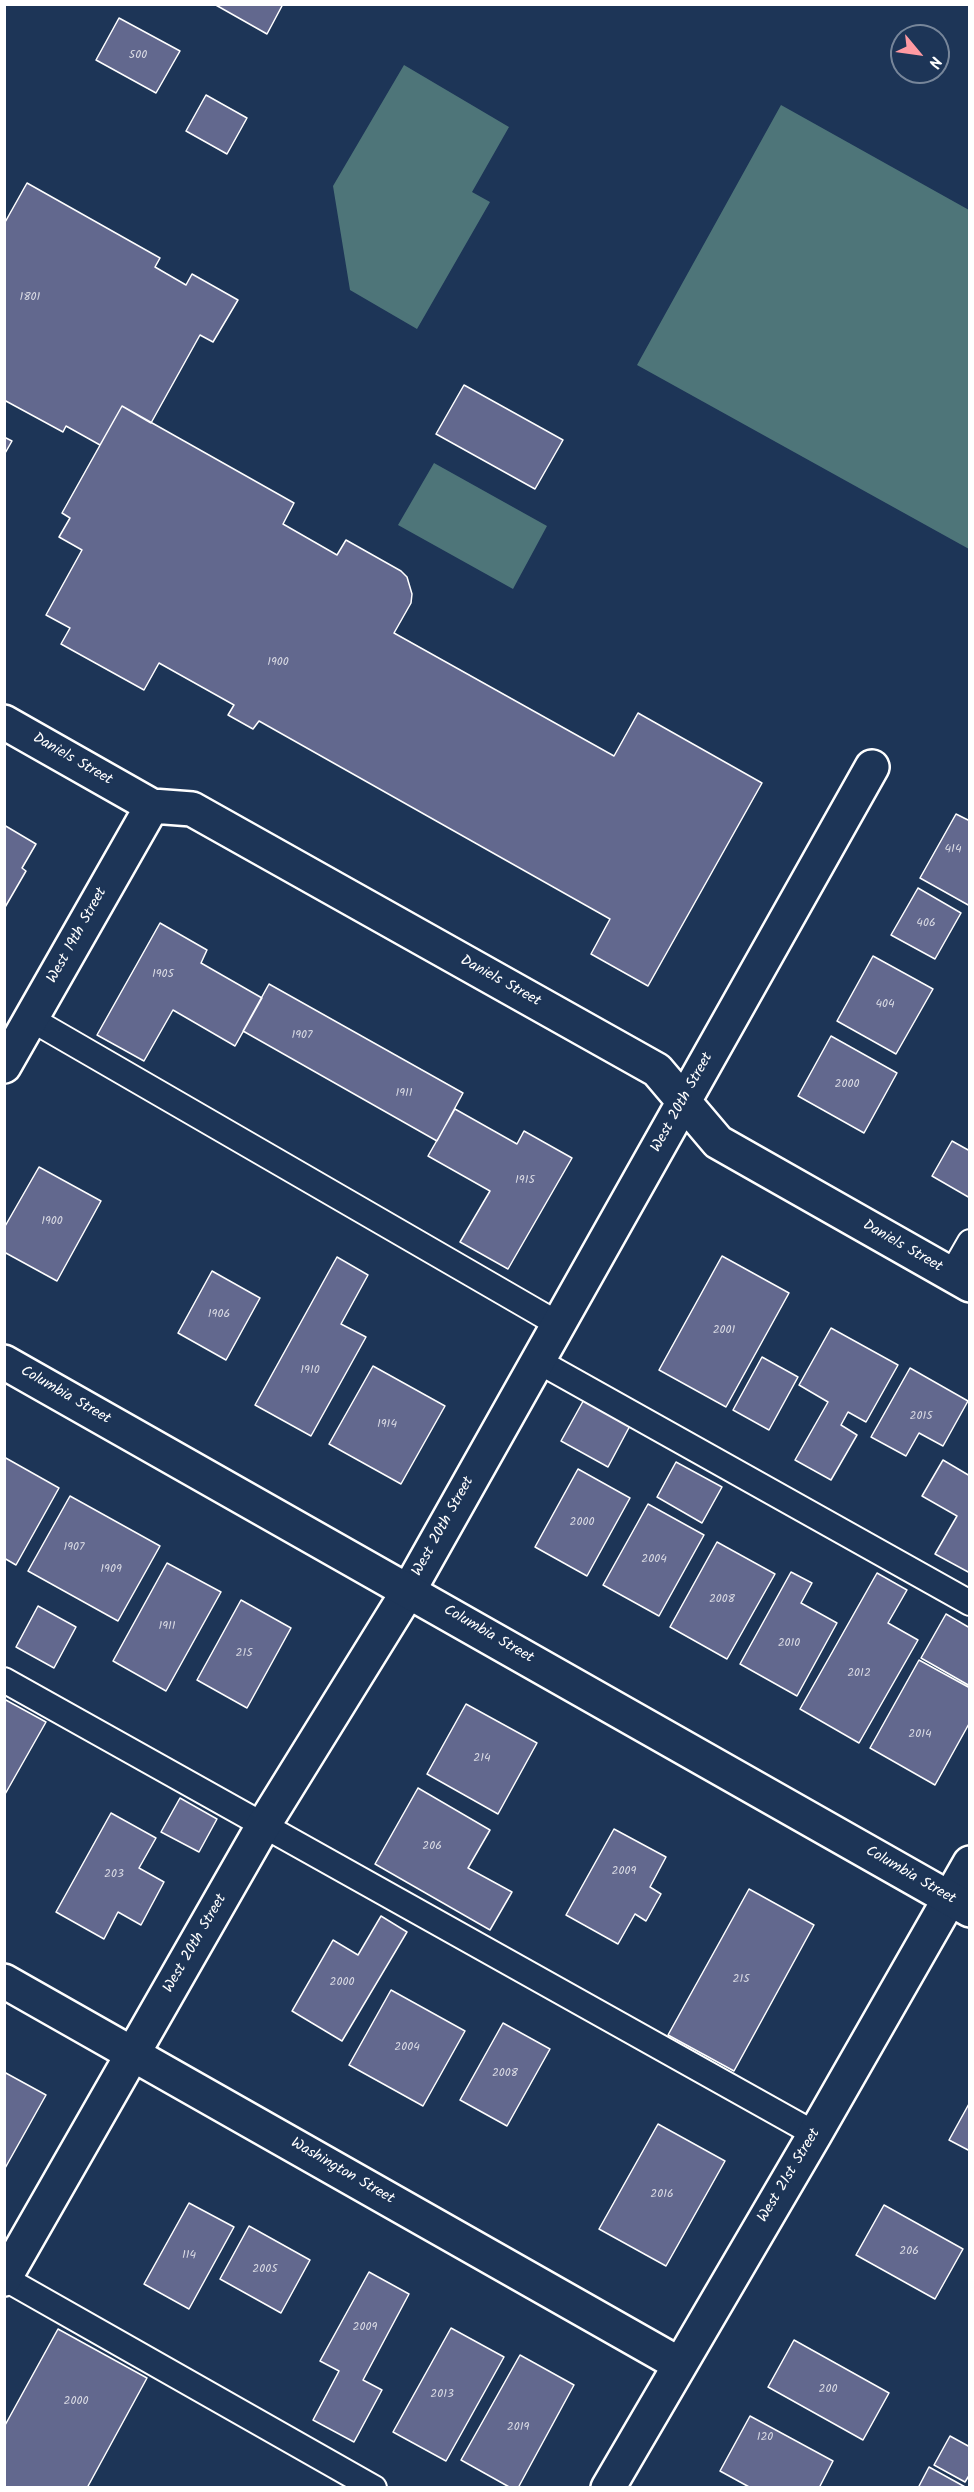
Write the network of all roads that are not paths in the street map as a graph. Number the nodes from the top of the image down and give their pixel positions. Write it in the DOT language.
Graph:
graph roads {
  1 [pos="4,722"];
  2 [pos="872,767"];
  3 [pos="152,806"];
  4 [pos="31,1019"];
  5 [pos="4,1066"];
  6 [pos="684,1102"];
  7 [pos="969,1242"];
  8 [pos="960,1280"];
  9 [pos="558,1324"];
  10 [pos="538,1361"];
  11 [pos="4,1362"];
  12 [pos="409,1590"];
  13 [pos="969,1603"];
  14 [pos="4,1680"];
  15 [pos="263,1826"];
  16 [pos="969,1863"];
  17 [pos="960,1905"];
  18 [pos="4,1981"];
  19 [pos="134,2053"];
  20 [pos="815,2134"];
  21 [pos="5,2278"];
  22 [pos="679,2364"];
  23 [pos="374,2487"];
  24 [pos="608,2487"];
  1 -- 3 [label="street, Daniels Street"];
  2 -- 6 [label="street, West 20th Street"];
  3 -- 4 [label="street, West 19th Street"];
  3 -- 6 [label="street, Daniels Street"];
  4 -- 5 [label="street, West 19th Street"];
  4 -- 9 [label="lane"];
  6 -- 8 [label="street, Daniels Street"];
  6 -- 9 [label="street, West 20th Street"];
  7 -- 8 [label="lane"];
  9 -- 10 [label="street, West 20th Street"];
  10 -- 12 [label="street, West 20th Street"];
  10 -- 13 [label="lane"];
  11 -- 12 [label="street, Columbia Street"];
  12 -- 15 [label="street, West 20th Street"];
  12 -- 17 [label="street, Columbia Street"];
  14 -- 15 [label="lane"];
  15 -- 19 [label="street, West 20th Street"];
  15 -- 20 [label="lane"];
  16 -- 17 [label="street, West 21st Street"];
  17 -- 20 [label="street, West 21st Street"];
  18 -- 19 [label="street, Washington Street"];
  19 -- 21 [label="street, West 20th Street"];
  19 -- 22 [label="street, Washington Street"];
  20 -- 22 [label="street, West 21st Street"];
  21 -- 23 [label="lane"];
  22 -- 24 [label="street, West 21st Street"];
}
